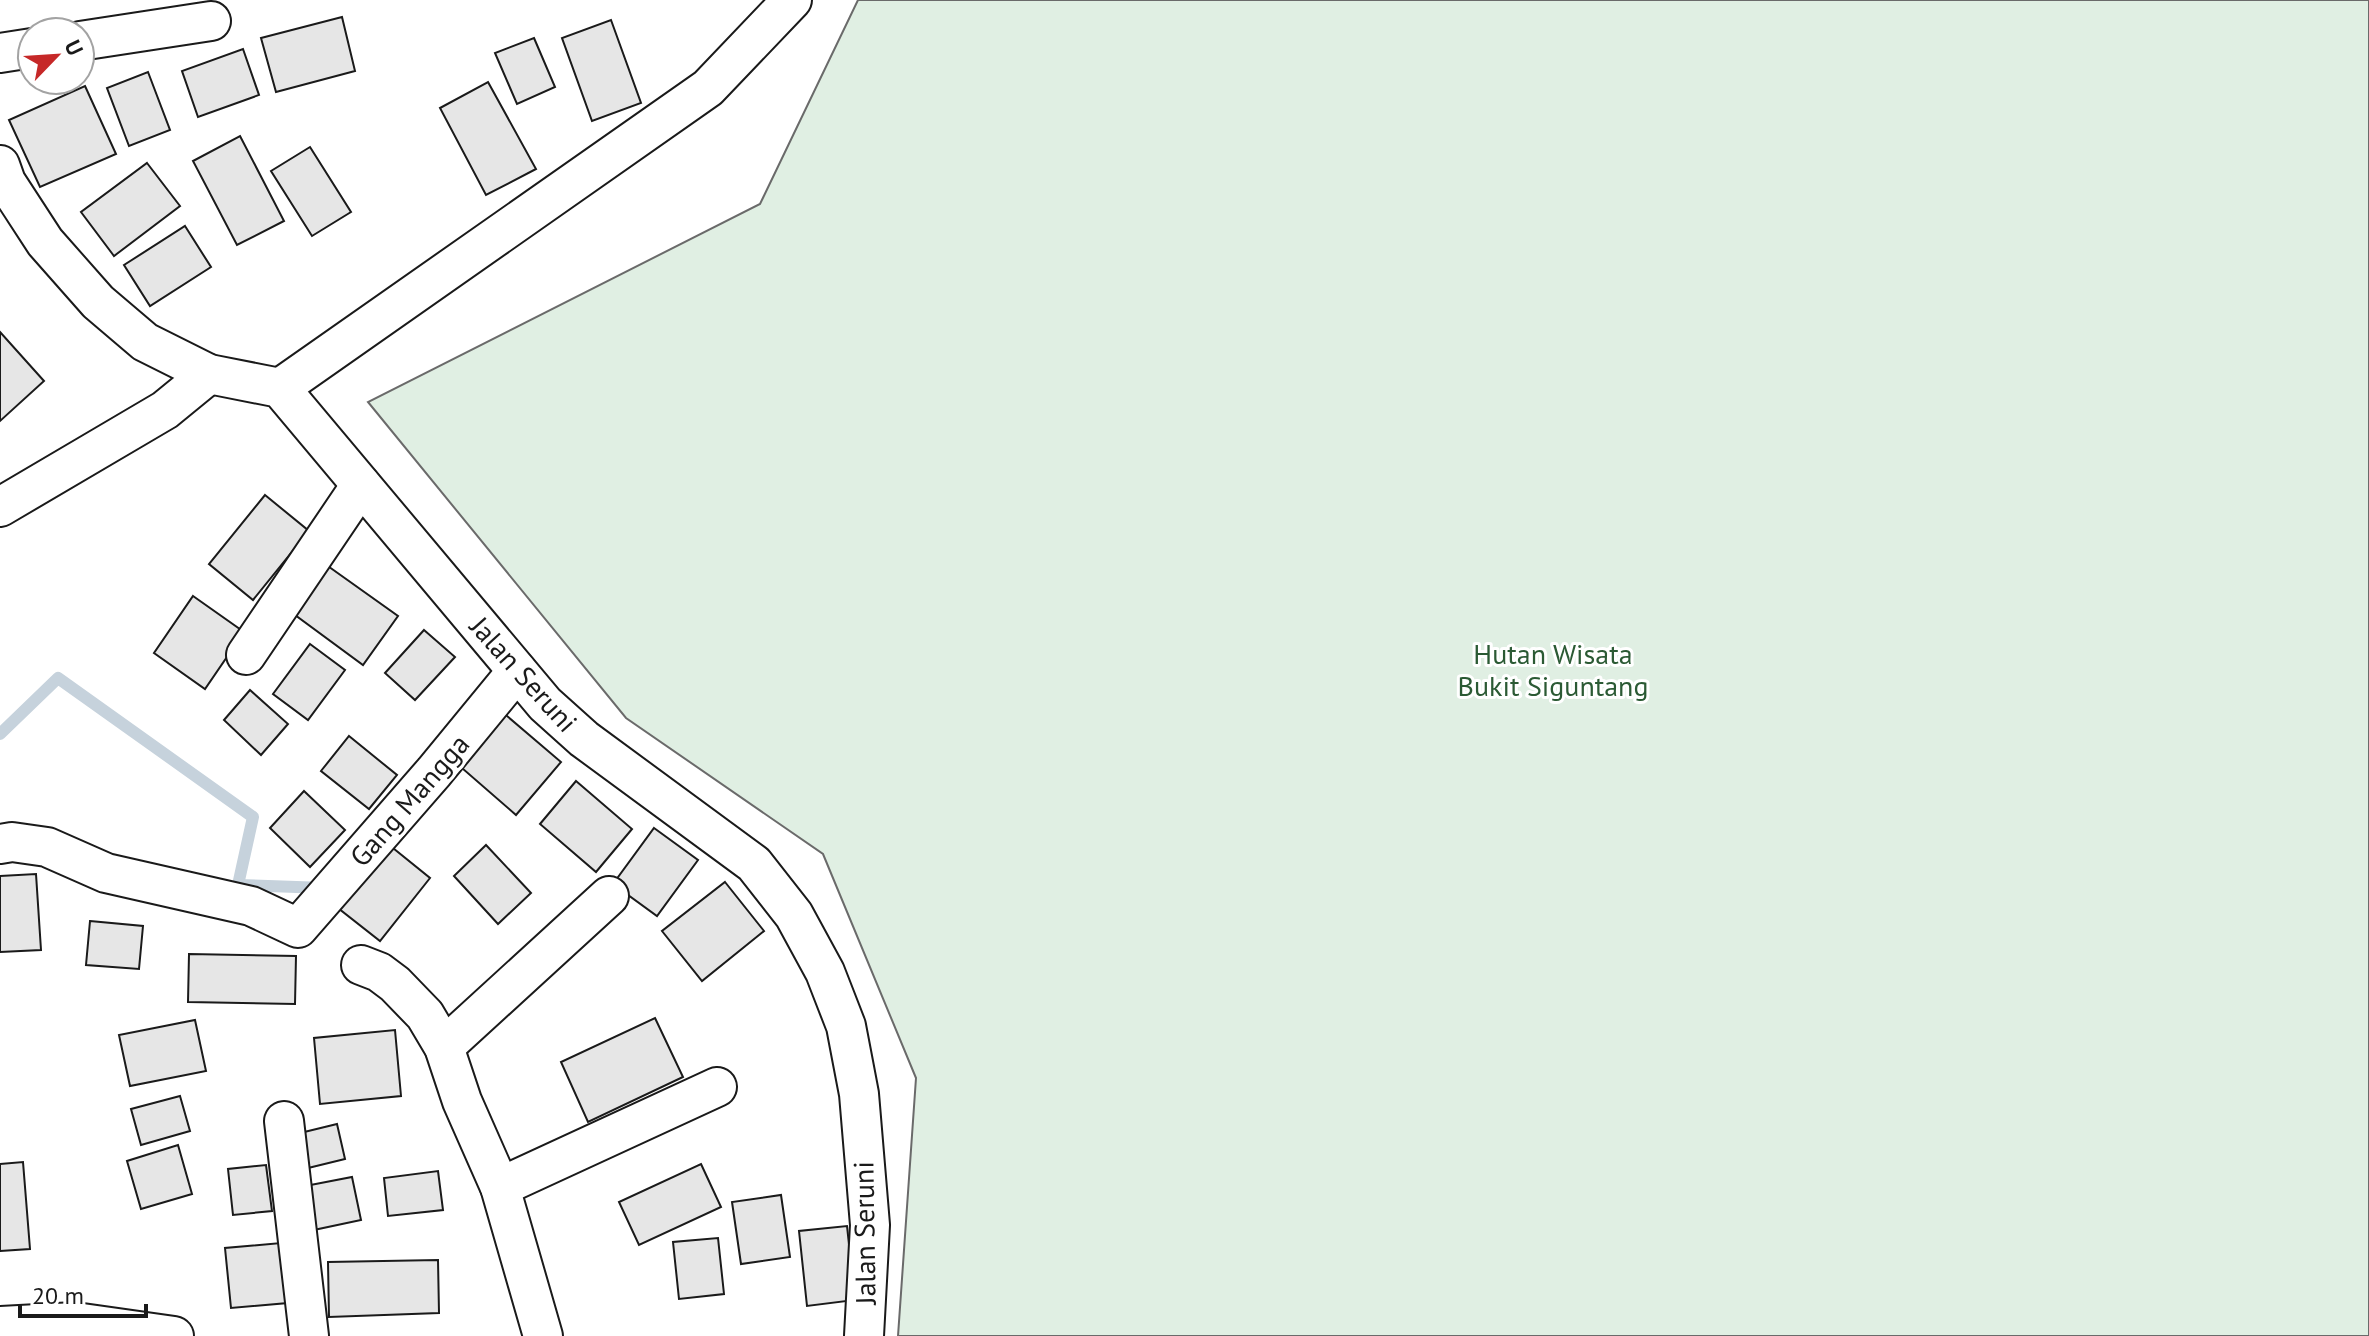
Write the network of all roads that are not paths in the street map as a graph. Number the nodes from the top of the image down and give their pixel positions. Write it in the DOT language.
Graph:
graph roads {
  1 [pos="792,0"];
  2 [pos="211,21"];
  3 [pos="96,39"];
  4 [pos="0,165"];
  5 [pos="209,374"];
  6 [pos="280,388"];
  7 [pos="361,485"];
  8 [pos="0,507"];
  9 [pos="246,655"];
  10 [pos="517,671"];
  11 [pos="0,844"];
  12 [pos="609,896"];
  13 [pos="361,965"];
  14 [pos="444,1047"];
  15 [pos="717,1087"];
  16 [pos="284,1121"];
  17 [pos="500,1187"];
  18 [pos="0,1326"];
  19 [pos="43,1330"];
  20 [pos="174,1336"];
  21 [pos="309,1336"];
  22 [pos="543,1336"];
  23 [pos="864,1336"];
  1 -- 6 [label="street"];
  2 -- 3 [label="street"];
  4 -- 5 [label="street"];
  5 -- 6 [label="street"];
  5 -- 8 [label="street"];
  6 -- 7 [label="street, Jalan Seruni"];
  7 -- 9 [label="street"];
  7 -- 10 [label="street, Jalan Seruni"];
  10 -- 11 [label="street, Gang Mangga"];
  10 -- 23 [label="street, Jalan Seruni"];
  12 -- 14 [label="street"];
  13 -- 14 [label="street"];
  14 -- 17 [label="street"];
  15 -- 17 [label="street"];
  16 -- 21 [label="street"];
  17 -- 22 [label="street"];
  18 -- 19 [label="street"];
  19 -- 20 [label="street"];
}
